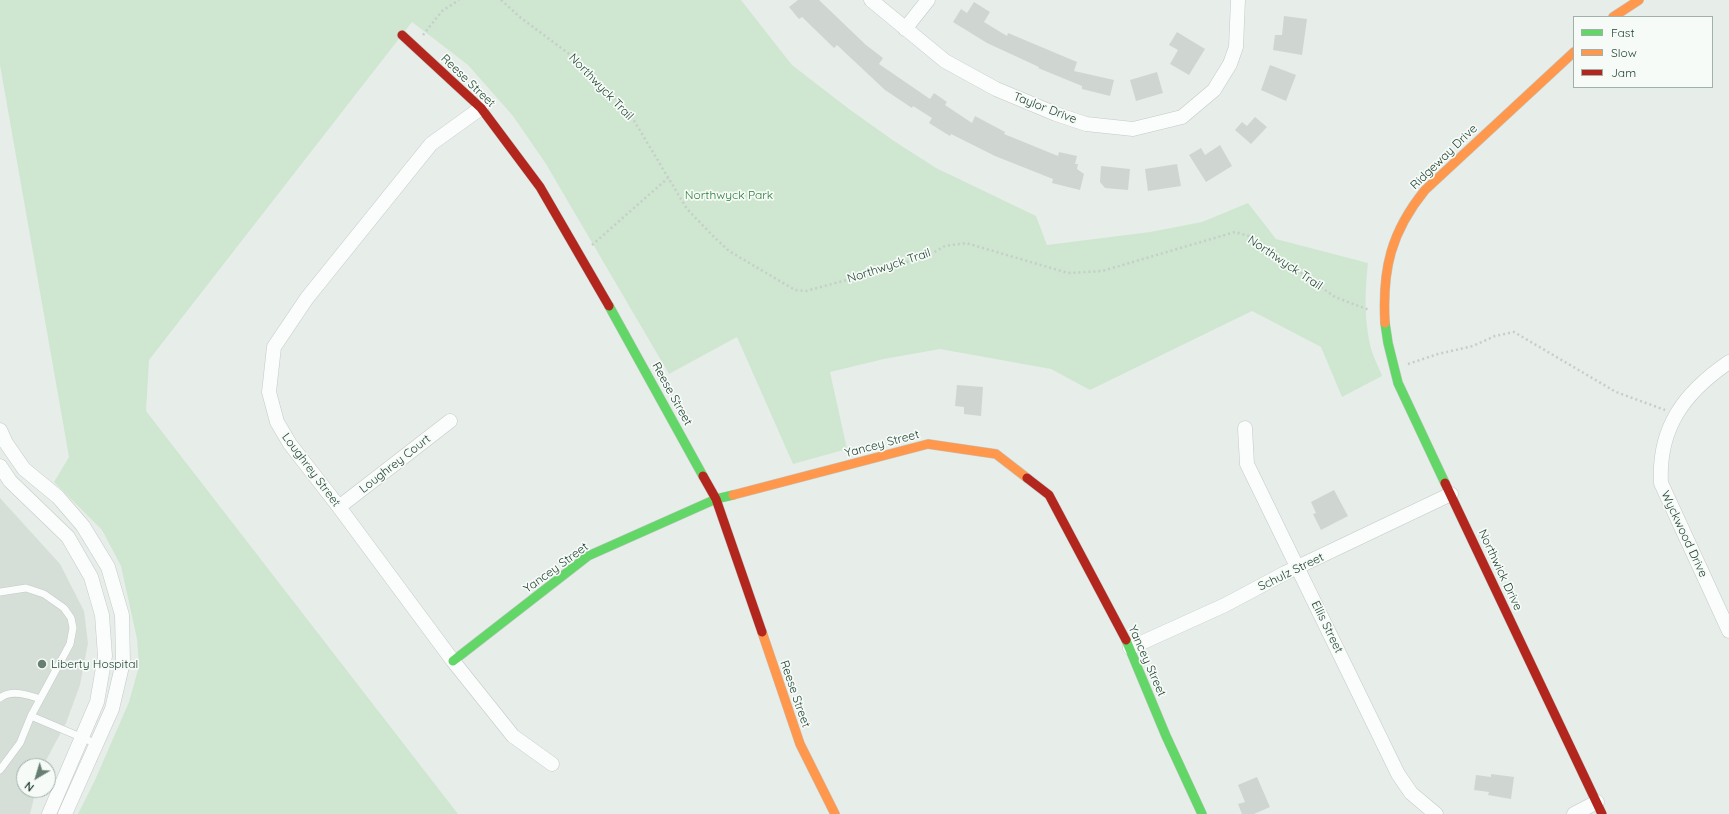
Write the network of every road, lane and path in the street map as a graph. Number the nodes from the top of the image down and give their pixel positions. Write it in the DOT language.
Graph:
graph roads {
  1 [pos="459,0"];
  2 [pos="501,0"];
  3 [pos="871,0"];
  4 [pos="928,0"];
  5 [pos="1238,0"];
  6 [pos="1639,0"];
  7 [pos="1614,16"];
  8 [pos="904,29"];
  9 [pos="402,35"];
  10 [pos="415,47"];
  11 [pos="1573,53"];
  12 [pos="481,108"];
  13 [pos="668,178"];
  14 [pos="588,248"];
  15 [pos="1369,310"];
  16 [pos="1386,333"];
  17 [pos="1414,362"];
  18 [pos="1729,362"];
  19 [pos="1666,410"];
  20 [pos="450,421"];
  21 [pos="1245,428"];
  22 [pos="0,430"];
  23 [pos="0,466"];
  24 [pos="1451,494"];
  25 [pos="716,499"];
  26 [pos="339,507"];
  27 [pos="1298,568"];
  28 [pos="0,592"];
  29 [pos="1729,631"];
  30 [pos="1130,648"];
  31 [pos="453,661"];
  32 [pos="0,698"];
  33 [pos="40,700"];
  34 [pos="31,716"];
  35 [pos="81,737"];
  36 [pos="97,744"];
  37 [pos="552,764"];
  38 [pos="0,770"];
  39 [pos="1599,808"];
  40 [pos="48,814"];
  41 [pos="65,814"];
  42 [pos="835,814"];
  43 [pos="1202,814"];
  44 [pos="1436,814"];
  45 [pos="1574,814"];
  1 -- 10 [label="path"];
  2 -- 13 [label="path, Northwyck Trail"];
  3 -- 8 [label="street, Taylor Drive"];
  4 -- 8 [label="street"];
  5 -- 8 [label="street, Taylor Drive"];
  6 -- 7 [label="street"];
  9 -- 10 [label="street, Reese Street"];
  10 -- 12 [label="street, Reese Street"];
  11 -- 16 [label="street, Ridgeway Drive"];
  12 -- 25 [label="street, Reese Street"];
  12 -- 26 [label="street, Loughrey Street"];
  13 -- 14 [label="path"];
  13 -- 15 [label="path, Northwyck Trail"];
  16 -- 24 [label="street, Northwick Drive"];
  17 -- 19 [label="path"];
  18 -- 29 [label="street, Wyckwood Drive"];
  20 -- 26 [label="street, Loughrey Court"];
  21 -- 27 [label="street, Ellis Street"];
  22 -- 36 [label="street"];
  23 -- 35 [label="street"];
  24 -- 27 [label="street, Schulz Street"];
  24 -- 39 [label="street, Northwick Drive"];
  25 -- 30 [label="street, Yancey Street"];
  25 -- 31 [label="street, Yancey Street"];
  25 -- 42 [label="street, Reese Street"];
  26 -- 31 [label="street, Loughrey Street"];
  27 -- 30 [label="street, Schulz Street"];
  27 -- 44 [label="street, Ellis Street"];
  28 -- 33 [label="lane"];
  30 -- 43 [label="street, Yancey Street"];
  31 -- 37 [label="street, Loughrey Street"];
  32 -- 33 [label="lane"];
  33 -- 34 [label="lane"];
  34 -- 35 [label="lane"];
  34 -- 38 [label="lane"];
  35 -- 36 [label="lane"];
  35 -- 40 [label="street"];
  36 -- 41 [label="street"];
  39 -- 45 [label="street"];
}
